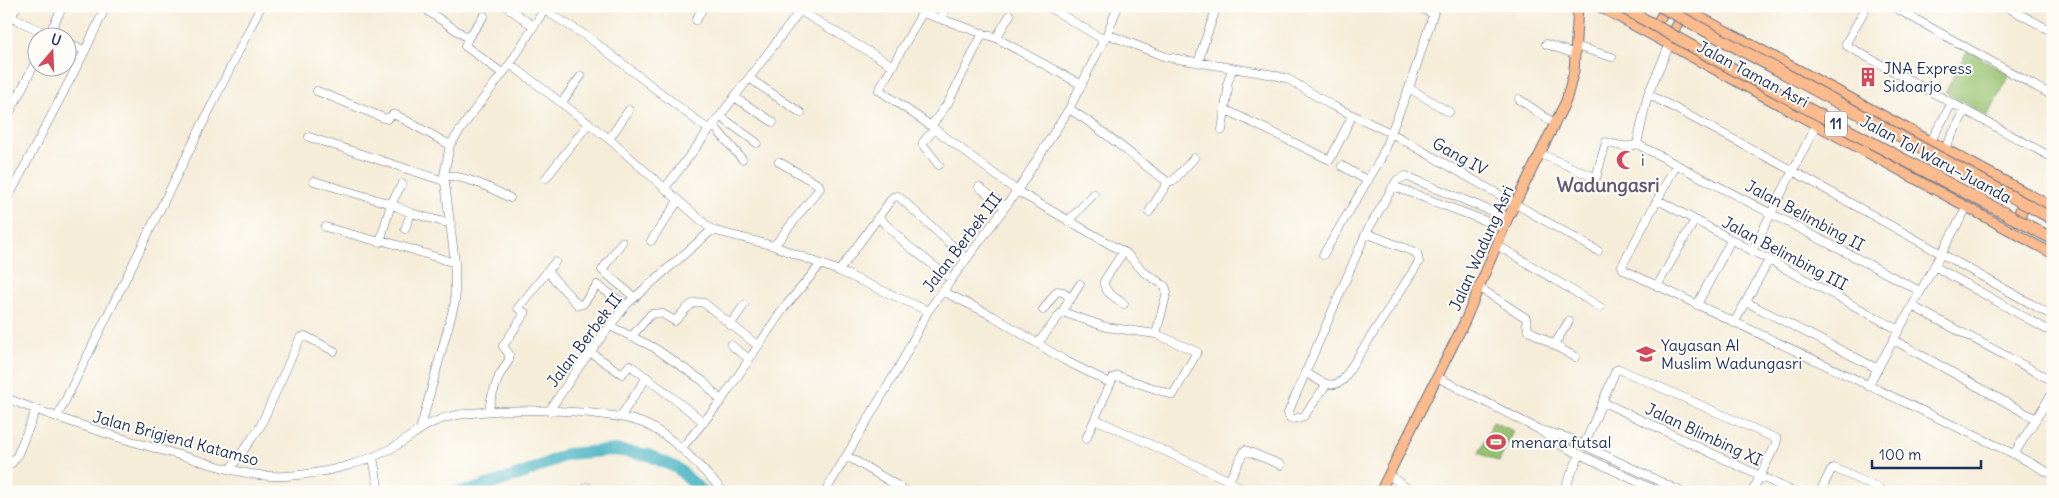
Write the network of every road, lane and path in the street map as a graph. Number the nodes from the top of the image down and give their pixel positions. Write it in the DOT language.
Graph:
graph roads {
  1 [pos="17,6"];
  2 [pos="63,6"];
  3 [pos="106,6"];
  4 [pos="261,6"];
  5 [pos="506,6"];
  6 [pos="704,6"];
  7 [pos="792,6"];
  8 [pos="946,6"];
  9 [pos="1046,6"];
  10 [pos="1118,6"];
  11 [pos="1217,6"];
  12 [pos="1416,6"];
  13 [pos="1436,6"];
  14 [pos="1578,6"];
  15 [pos="1598,6"];
  16 [pos="1620,6"];
  17 [pos="1660,6"];
  18 [pos="1665,6"];
  19 [pos="1867,6"];
  20 [pos="1892,6"];
  21 [pos="2005,6"];
  22 [pos="545,8"];
  23 [pos="1684,9"];
  24 [pos="800,11"];
  25 [pos="428,12"];
  26 [pos="1433,14"];
  27 [pos="1010,15"];
  28 [pos="9,16"];
  29 [pos="484,16"];
  30 [pos="941,19"];
  31 [pos="696,20"];
  32 [pos="6,26"];
  33 [pos="533,26"];
  34 [pos="34,28"];
  35 [pos="54,28"];
  36 [pos="2053,32"];
  37 [pos="983,33"];
  38 [pos="1646,33"];
  39 [pos="1106,37"];
  40 [pos="468,38"];
  41 [pos="996,38"];
  42 [pos="1546,44"];
  43 [pos="1668,46"];
  44 [pos="78,47"];
  45 [pos="1575,50"];
  46 [pos="85,51"];
  47 [pos="1612,58"];
  48 [pos="1199,62"];
  49 [pos="510,64"];
  50 [pos="893,66"];
  51 [pos="1232,69"];
  52 [pos="502,73"];
  53 [pos="581,76"];
  54 [pos="28,77"];
  55 [pos="749,78"];
  56 [pos="1082,85"];
  57 [pos="1409,88"];
  58 [pos="317,91"];
  59 [pos="1648,94"];
  60 [pos="2053,96"];
  61 [pos="734,98"];
  62 [pos="1519,99"];
  63 [pos="562,102"];
  64 [pos="1952,103"];
  65 [pos="1069,109"];
  66 [pos="1224,109"];
  67 [pos="629,110"];
  68 [pos="1965,110"];
  69 [pos="1450,112"];
  70 [pos="801,113"];
  71 [pos="720,116"];
  72 [pos="1352,116"];
  73 [pos="6,120"];
  74 [pos="773,122"];
  75 [pos="589,123"];
  76 [pos="1556,124"];
  77 [pos="1816,125"];
  78 [pos="711,128"];
  79 [pos="933,128"];
  80 [pos="1222,130"];
  81 [pos="1391,132"];
  82 [pos="309,137"];
  83 [pos="609,139"];
  84 [pos="1931,140"];
  85 [pos="757,143"];
  86 [pos="1637,144"];
  87 [pos="450,145"];
  88 [pos="1945,148"];
  89 [pos="1541,154"];
  90 [pos="1194,158"];
  91 [pos="2053,158"];
  92 [pos="742,159"];
  93 [pos="779,162"];
  94 [pos="939,165"];
  95 [pos="1676,165"];
  96 [pos="1342,166"];
  97 [pos="1793,171"];
  98 [pos="444,178"];
  99 [pos="546,178"];
  100 [pos="6,181"];
  101 [pos="314,181"];
  102 [pos="1368,181"];
  103 [pos="1168,182"];
  104 [pos="402,184"];
  105 [pos="15,186"];
  106 [pos="1393,186"];
  107 [pos="979,187"];
  108 [pos="665,188"];
  109 [pos="1017,191"];
  110 [pos="1094,194"];
  111 [pos="510,198"];
  112 [pos="2016,199"];
  113 [pos="1658,200"];
  114 [pos="678,201"];
  115 [pos="6,202"];
  116 [pos="1516,202"];
  117 [pos="391,204"];
  118 [pos="2027,206"];
  119 [pos="2053,206"];
  120 [pos="1005,207"];
  121 [pos="1967,207"];
  122 [pos="1149,212"];
  123 [pos="1771,212"];
  124 [pos="411,214"];
  125 [pos="2007,214"];
  126 [pos="878,217"];
  127 [pos="1508,218"];
  128 [pos="1695,220"];
  129 [pos="2053,220"];
  130 [pos="1068,221"];
  131 [pos="2019,221"];
  132 [pos="451,224"];
  133 [pos="325,228"];
  134 [pos="1504,228"];
  135 [pos="405,229"];
  136 [pos="712,230"];
  137 [pos="1366,233"];
  138 [pos="2053,239"];
  139 [pos="381,240"];
  140 [pos="1731,240"];
  141 [pos="650,241"];
  142 [pos="622,242"];
  143 [pos="774,246"];
  144 [pos="1497,246"];
  145 [pos="1598,251"];
  146 [pos="1752,251"];
  147 [pos="1123,252"];
  148 [pos="1941,253"];
  149 [pos="2053,254"];
  150 [pos="1323,255"];
  151 [pos="966,258"];
  152 [pos="1769,260"];
  153 [pos="555,262"];
  154 [pos="455,263"];
  155 [pos="821,264"];
  156 [pos="1934,266"];
  157 [pos="547,271"];
  158 [pos="839,271"];
  159 [pos="951,279"];
  160 [pos="1080,284"];
  161 [pos="1658,286"];
  162 [pos="1480,288"];
  163 [pos="942,291"];
  164 [pos="1920,292"];
  165 [pos="634,298"];
  166 [pos="1070,300"];
  167 [pos="1746,302"];
  168 [pos="1124,304"];
  169 [pos="626,305"];
  170 [pos="744,305"];
  171 [pos="1697,305"];
  172 [pos="1600,306"];
  173 [pos="1912,306"];
  174 [pos="928,310"];
  175 [pos="1043,310"];
  176 [pos="1062,312"];
  177 [pos="525,313"];
  178 [pos="2053,316"];
  179 [pos="534,317"];
  180 [pos="1569,321"];
  181 [pos="1734,323"];
  182 [pos="730,325"];
  183 [pos="610,326"];
  184 [pos="1899,330"];
  185 [pos="2053,333"];
  186 [pos="1156,334"];
  187 [pos="631,337"];
  188 [pos="1894,340"];
  189 [pos="1038,343"];
  190 [pos="731,345"];
  191 [pos="757,345"];
  192 [pos="1554,346"];
  193 [pos="334,351"];
  194 [pos="590,352"];
  195 [pos="748,358"];
  196 [pos="1575,358"];
  197 [pos="1878,369"];
  198 [pos="1305,372"];
  199 [pos="647,377"];
  200 [pos="1437,377"];
  201 [pos="2053,381"];
  202 [pos="1110,383"];
  203 [pos="1326,385"];
  204 [pos="1868,386"];
  205 [pos="2053,392"];
  206 [pos="6,398"];
  207 [pos="720,401"];
  208 [pos="1603,402"];
  209 [pos="36,410"];
  210 [pos="549,411"];
  211 [pos="489,412"];
  212 [pos="57,417"];
  213 [pos="620,417"];
  214 [pos="2036,419"];
  215 [pos="1095,420"];
  216 [pos="704,422"];
  217 [pos="420,430"];
  218 [pos="1540,430"];
  219 [pos="1086,439"];
  220 [pos="1584,445"];
  221 [pos="682,449"];
  222 [pos="1580,454"];
  223 [pos="2014,454"];
  224 [pos="847,456"];
  225 [pos="373,457"];
  226 [pos="6,463"];
  227 [pos="1281,465"];
  228 [pos="230,469"];
  229 [pos="1389,475"];
  230 [pos="2053,475"];
  231 [pos="1760,476"];
  232 [pos="1228,480"];
  233 [pos="379,492"];
  234 [pos="724,492"];
  235 [pos="825,492"];
  236 [pos="908,492"];
  237 [pos="1223,492"];
  238 [pos="1247,492"];
  239 [pos="1380,492"];
  240 [pos="1412,492"];
  241 [pos="1563,492"];
  242 [pos="1659,492"];
  243 [pos="1682,492"];
  244 [pos="1752,492"];
  245 [pos="1794,492"];
  246 [pos="1820,492"];
  247 [pos="1886,492"];
  1 -- 28 [label="street"];
  2 -- 35 [label="street"];
  3 -- 46 [label="street"];
  4 -- 212 [label="street"];
  5 -- 33 [label="street"];
  6 -- 31 [label="street"];
  7 -- 24 [label="street"];
  8 -- 30 [label="street"];
  9 -- 39 [label="street, Gang IV"];
  10 -- 39 [label="street, Jalan Berbek III"];
  11 -- 48 [label="street"];
  12 -- 26 [label="street"];
  13 -- 26 [label="street"];
  14 -- 45 [label="main road, Jalan Wadung Asri"];
  15 -- 38 [label="main road, Jalan Taman Asri"];
  16 -- 125 [label="highway, Jalan Tol Waru–Juanda / 11, bridge"];
  17 -- 112 [label="highway, Jalan Tol Waru–Juanda / 11, bridge"];
  18 -- 38 [label="main road"];
  19 -- 64 [label="street"];
  20 -- 60 [label="street"];
  21 -- 36 [label="street"];
  22 -- 33 [label="street"];
  22 -- 78 [label="street"];
  23 -- 43 [label="main road"];
  23 -- 84 [label="main road"];
  24 -- 50 [label="street"];
  24 -- 55 [label="street"];
  25 -- 40 [label="street"];
  26 -- 57 [label="street"];
  27 -- 41 [label="street"];
  28 -- 32 [label="street"];
  28 -- 34 [label="street"];
  29 -- 40 [label="street"];
  30 -- 37 [label="street"];
  30 -- 50 [label="street"];
  33 -- 49 [label="street"];
  37 -- 41 [label="street"];
  37 -- 79 [label="street"];
  38 -- 43 [label="main road, Jalan Taman Asri"];
  39 -- 48 [label="street, Gang IV"];
  39 -- 56 [label="street, Jalan Berbek III"];
  40 -- 52 [label="street"];
  41 -- 56 [label="street"];
  42 -- 45 [label="street"];
  43 -- 59 [label="street"];
  43 -- 77 [label="main road, Jalan Taman Asri"];
  44 -- 46 [label="street"];
  45 -- 47 [label="street"];
  45 -- 76 [label="main road, Jalan Wadung Asri"];
  46 -- 105 [label="street"];
  48 -- 51 [label="street, Gang IV"];
  49 -- 52 [label="street"];
  49 -- 63 [label="street"];
  50 -- 79 [label="street"];
  51 -- 66 [label="street"];
  51 -- 72 [label="street, Gang IV"];
  52 -- 87 [label="street"];
  53 -- 63 [label="street"];
  54 -- 73 [label="street"];
  55 -- 61 [label="street"];
  55 -- 70 [label="street"];
  56 -- 65 [label="street, Jalan Berbek III"];
  57 -- 69 [label="street"];
  57 -- 81 [label="street"];
  58 -- 87 [label="street"];
  59 -- 86 [label="street"];
  59 -- 97 [label="street"];
  61 -- 71 [label="street"];
  61 -- 74 [label="street"];
  62 -- 76 [label="street"];
  63 -- 75 [label="street"];
  64 -- 68 [label="street"];
  64 -- 84 [label="street"];
  65 -- 103 [label="street"];
  65 -- 109 [label="street, Jalan Berbek III"];
  66 -- 72 [label="street"];
  66 -- 80 [label="street"];
  67 -- 83 [label="street"];
  68 -- 88 [label="street"];
  68 -- 91 [label="street"];
  71 -- 78 [label="street"];
  71 -- 85 [label="street"];
  72 -- 81 [label="street, Gang IV"];
  75 -- 83 [label="street"];
  75 -- 99 [label="street"];
  76 -- 89 [label="main road, Jalan Wadung Asri"];
  77 -- 97 [label="street"];
  77 -- 121 [label="main road, Jalan Taman Asri"];
  78 -- 92 [label="street"];
  78 -- 108 [label="street"];
  79 -- 94 [label="street"];
  79 -- 109 [label="street"];
  81 -- 102 [label="street"];
  81 -- 116 [label="street, Gang IV"];
  82 -- 98 [label="street"];
  83 -- 108 [label="street"];
  84 -- 88 [label="main road"];
  86 -- 89 [label="street"];
  86 -- 95 [label="street, Jalan Belimbing II"];
  87 -- 98 [label="street"];
  88 -- 119 [label="main road"];
  89 -- 116 [label="main road, Jalan Wadung Asri"];
  90 -- 103 [label="street"];
  93 -- 143 [label="street"];
  95 -- 113 [label="street"];
  95 -- 123 [label="street, Jalan Belimbing II"];
  96 -- 102 [label="street"];
  97 -- 123 [label="street"];
  97 -- 148 [label="street"];
  98 -- 111 [label="street"];
  98 -- 132 [label="street"];
  100 -- 105 [label="street"];
  101 -- 117 [label="street"];
  102 -- 150 [label="street"];
  103 -- 122 [label="street"];
  104 -- 117 [label="street"];
  105 -- 115 [label="street"];
  106 -- 127 [label="street"];
  106 -- 134 [label="street"];
  106 -- 137 [label="street"];
  107 -- 120 [label="street"];
  108 -- 114 [label="street"];
  109 -- 120 [label="street, Jalan Berbek III"];
  109 -- 130 [label="street"];
  110 -- 130 [label="street"];
  112 -- 118 [label="highway, Jalan Tol Waru–Juanda / 11, bridge"];
  112 -- 125 [label="highway"];
  113 -- 128 [label="street, Jalan Belimbing III"];
  113 -- 161 [label="street"];
  114 -- 136 [label="street"];
  114 -- 141 [label="street"];
  116 -- 127 [label="main road, Jalan Wadung Asri"];
  116 -- 145 [label="street, Gang IV"];
  117 -- 124 [label="street"];
  117 -- 139 [label="street"];
  118 -- 129 [label="highway, Jalan Tol Waru–Juanda / 11, bridge"];
  118 -- 131 [label="highway"];
  120 -- 151 [label="street, Jalan Berbek III"];
  121 -- 148 [label="street"];
  121 -- 149 [label="main road, Jalan Taman Asri"];
  123 -- 146 [label="street"];
  123 -- 164 [label="street, Jalan Belimbing II"];
  124 -- 132 [label="street"];
  124 -- 135 [label="street"];
  125 -- 131 [label="highway, Jalan Tol Waru–Juanda / 11, bridge"];
  126 -- 151 [label="street"];
  126 -- 158 [label="street"];
  126 -- 159 [label="street"];
  127 -- 134 [label="main road, Jalan Wadung Asri"];
  128 -- 140 [label="street, Jalan Belimbing III"];
  128 -- 161 [label="street"];
  130 -- 147 [label="street"];
  131 -- 138 [label="highway, Jalan Tol Waru–Juanda / 11, bridge"];
  132 -- 154 [label="street"];
  133 -- 139 [label="street"];
  134 -- 144 [label="main road, Jalan Wadung Asri"];
  136 -- 143 [label="street"];
  136 -- 165 [label="street, Jalan Berbek II"];
  137 -- 198 [label="street"];
  137 -- 203 [label="street"];
  139 -- 154 [label="street"];
  140 -- 146 [label="street, Jalan Belimbing III"];
  140 -- 171 [label="street"];
  142 -- 165 [label="street"];
  143 -- 155 [label="street"];
  144 -- 162 [label="main road, Jalan Wadung Asri"];
  144 -- 172 [label="street"];
  146 -- 152 [label="street, Jalan Belimbing III"];
  147 -- 168 [label="street"];
  147 -- 186 [label="street"];
  148 -- 156 [label="street"];
  148 -- 178 [label="street"];
  151 -- 159 [label="street, Jalan Berbek III"];
  152 -- 167 [label="street"];
  152 -- 184 [label="street, Jalan Belimbing III"];
  153 -- 157 [label="street"];
  154 -- 217 [label="street"];
  155 -- 158 [label="street"];
  155 -- 191 [label="street"];
  156 -- 164 [label="street"];
  156 -- 185 [label="street"];
  157 -- 169 [label="street"];
  157 -- 177 [label="street"];
  158 -- 174 [label="street"];
  159 -- 163 [label="street, Jalan Berbek III"];
  160 -- 166 [label="street"];
  161 -- 171 [label="street"];
  162 -- 192 [label="street"];
  162 -- 200 [label="main road, Jalan Wadung Asri"];
  163 -- 174 [label="street, Jalan Berbek III"];
  163 -- 189 [label="street"];
  164 -- 173 [label="street"];
  165 -- 169 [label="street, Jalan Berbek II"];
  166 -- 175 [label="street"];
  166 -- 176 [label="street"];
  167 -- 181 [label="street"];
  167 -- 197 [label="street"];
  169 -- 183 [label="street, Jalan Berbek II"];
  170 -- 182 [label="street"];
  171 -- 181 [label="street"];
  173 -- 184 [label="street"];
  173 -- 201 [label="street"];
  174 -- 224 [label="street, Jalan Berbek III"];
  176 -- 186 [label="street"];
  176 -- 189 [label="street"];
  177 -- 179 [label="street"];
  177 -- 211 [label="street"];
  180 -- 192 [label="street"];
  181 -- 204 [label="street"];
  182 -- 187 [label="street"];
  182 -- 191 [label="street"];
  183 -- 187 [label="street"];
  183 -- 194 [label="street, Jalan Berbek II"];
  184 -- 188 [label="street"];
  186 -- 202 [label="street"];
  187 -- 207 [label="street"];
  188 -- 197 [label="street"];
  188 -- 214 [label="street"];
  189 -- 202 [label="street"];
  190 -- 195 [label="street"];
  191 -- 195 [label="street"];
  192 -- 196 [label="street"];
  193 -- 228 [label="street"];
  194 -- 199 [label="street"];
  194 -- 210 [label="street, Jalan Berbek II"];
  195 -- 207 [label="street"];
  197 -- 204 [label="street"];
  198 -- 203 [label="street"];
  198 -- 203 [label="street"];
  199 -- 213 [label="street"];
  199 -- 216 [label="street"];
  200 -- 218 [label="street"];
  200 -- 229 [label="main road, Jalan Wadung Asri"];
  202 -- 215 [label="street"];
  204 -- 223 [label="street"];
  205 -- 214 [label="street"];
  206 -- 209 [label="street, Jalan Brigjend Katamso"];
  207 -- 216 [label="street"];
  208 -- 220 [label="street"];
  208 -- 231 [label="street, Jalan Blimbing XI"];
  208 -- 231 [label="street"];
  209 -- 212 [label="street, Jalan Brigjend Katamso"];
  209 -- 226 [label="street"];
  210 -- 211 [label="street, Jalan Brigjend Katamso"];
  210 -- 213 [label="street, Jalan Brigjend Katamso"];
  211 -- 217 [label="street, Jalan Brigjend Katamso"];
  212 -- 228 [label="street, Jalan Brigjend Katamso"];
  213 -- 221 [label="street, Jalan Brigjend Katamso"];
  214 -- 223 [label="street"];
  215 -- 219 [label="street"];
  215 -- 232 [label="street"];
  216 -- 221 [label="street"];
  217 -- 225 [label="street, Jalan Brigjend Katamso"];
  218 -- 220 [label="street"];
  218 -- 222 [label="street"];
  220 -- 243 [label="street"];
  221 -- 234 [label="street, Jalan Brigjend Katamso"];
  222 -- 241 [label="street"];
  222 -- 242 [label="street"];
  223 -- 230 [label="street"];
  224 -- 235 [label="street, Jalan Berbek III"];
  224 -- 236 [label="street"];
  225 -- 228 [label="street, Jalan Brigjend Katamso"];
  225 -- 233 [label="street"];
  227 -- 232 [label="street"];
  229 -- 239 [label="main road, Jalan Wadung Asri"];
  229 -- 240 [label="street"];
  231 -- 244 [label="street"];
  231 -- 245 [label="street, Jalan Blimbing XI"];
  232 -- 237 [label="street"];
  232 -- 238 [label="street"];
  246 -- 247 [label="street"];
}
